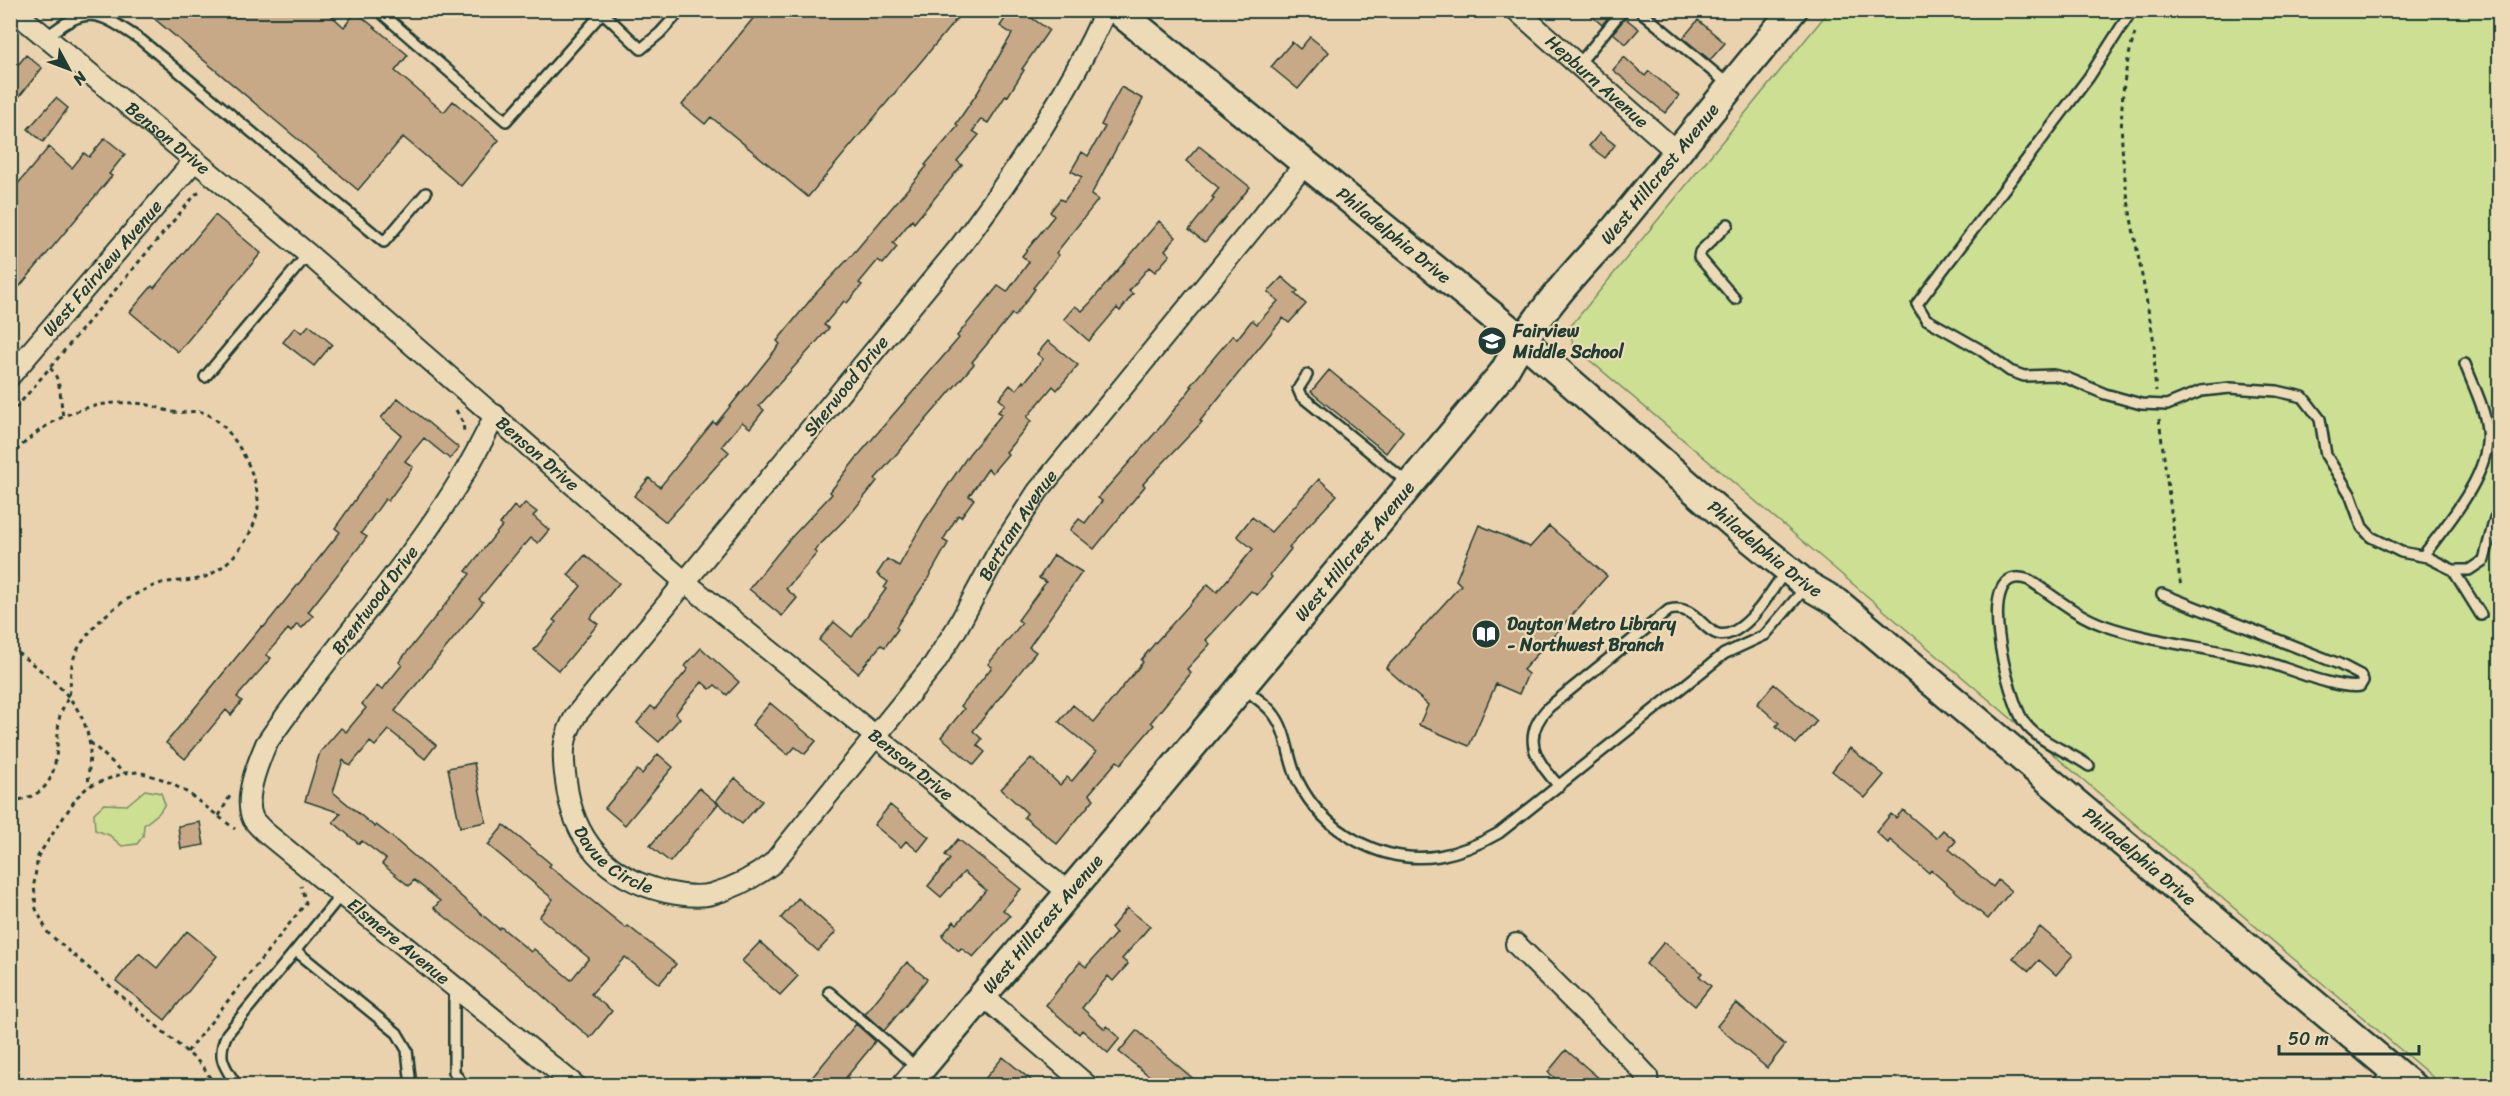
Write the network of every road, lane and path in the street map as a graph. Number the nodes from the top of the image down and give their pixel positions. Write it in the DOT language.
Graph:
graph roads {
  1 [pos="13,10"];
  2 [pos="378,10"];
  3 [pos="681,10"];
  4 [pos="1106,10"];
  5 [pos="1117,10"];
  6 [pos="1516,10"];
  7 [pos="1623,10"];
  8 [pos="1639,10"];
  9 [pos="1793,10"];
  10 [pos="2132,10"];
  11 [pos="602,11"];
  12 [pos="2135,33"];
  13 [pos="45,38"];
  14 [pos="1578,65"];
  15 [pos="1731,87"];
  16 [pos="1678,153"];
  17 [pos="195,160"];
  18 [pos="1305,164"];
  19 [pos="206,193"];
  20 [pos="426,193"];
  21 [pos="1728,224"];
  22 [pos="308,254"];
  23 [pos="1735,299"];
  24 [pos="1521,339"];
  25 [pos="2465,364"];
  26 [pos="50,368"];
  27 [pos="1307,375"];
  28 [pos="10,376"];
  29 [pos="204,377"];
  30 [pos="2156,394"];
  31 [pos="454,406"];
  32 [pos="2159,413"];
  33 [pos="10,415"];
  34 [pos="63,416"];
  35 [pos="495,416"];
  36 [pos="464,438"];
  37 [pos="10,458"];
  38 [pos="1409,484"];
  39 [pos="2495,518"];
  40 [pos="2423,556"];
  41 [pos="2453,570"];
  42 [pos="1797,577"];
  43 [pos="685,582"];
  44 [pos="2181,589"];
  45 [pos="2162,594"];
  46 [pos="2481,615"];
  47 [pos="1731,633"];
  48 [pos="10,647"];
  49 [pos="1738,648"];
  50 [pos="1242,686"];
  51 [pos="69,695"];
  52 [pos="876,737"];
  53 [pos="90,742"];
  54 [pos="563,745"];
  55 [pos="2089,766"];
  56 [pos="124,773"];
  57 [pos="253,783"];
  58 [pos="89,786"];
  59 [pos="1560,786"];
  60 [pos="231,793"];
  61 [pos="10,801"];
  62 [pos="219,816"];
  63 [pos="236,830"];
  64 [pos="300,882"];
  65 [pos="736,885"];
  66 [pos="1068,892"];
  67 [pos="341,895"];
  68 [pos="1516,944"];
  69 [pos="296,951"];
  70 [pos="454,987"];
  71 [pos="830,992"];
  72 [pos="982,995"];
  73 [pos="187,1052"];
  74 [pos="912,1077"];
  75 [pos="2397,1081"];
  76 [pos="215,1086"];
  77 [pos="237,1086"];
  78 [pos="411,1086"];
  79 [pos="464,1086"];
  80 [pos="576,1086"];
  81 [pos="1089,1086"];
  82 [pos="1648,1086"];
  1 -- 13 [label="street, Benson Drive"];
  2 -- 11 [label="lane"];
  3 -- 11 [label="lane"];
  4 -- 43 [label="street, Sherwood Drive"];
  5 -- 18 [label="main road, Philadelphia Drive"];
  6 -- 14 [label="street, Hepburn Avenue"];
  7 -- 14 [label="lane"];
  8 -- 15 [label="lane"];
  9 -- 15 [label="main road, West Hillcrest Avenue"];
  10 -- 40 [label="lane"];
  12 -- 30 [label="path"];
  13 -- 17 [label="street, Benson Drive"];
  13 -- 20 [label="lane"];
  14 -- 16 [label="street, Hepburn Avenue"];
  15 -- 16 [label="main road, West Hillcrest Avenue"];
  16 -- 24 [label="main road, West Hillcrest Avenue"];
  17 -- 22 [label="street, Benson Drive"];
  17 -- 28 [label="street, West Fairview Avenue"];
  18 -- 24 [label="main road, Philadelphia Drive"];
  18 -- 52 [label="street, Bertram Avenue"];
  19 -- 26 [label="path"];
  21 -- 23 [label="lane"];
  22 -- 29 [label="lane"];
  22 -- 35 [label="street, Benson Drive"];
  24 -- 38 [label="main road, West Hillcrest Avenue"];
  24 -- 42 [label="main road, Philadelphia Drive"];
  25 -- 40 [label="lane"];
  26 -- 33 [label="path"];
  26 -- 34 [label="path"];
  27 -- 38 [label="lane"];
  31 -- 36 [label="path"];
  32 -- 44 [label="path"];
  34 -- 37 [label="path"];
  34 -- 51 [label="path"];
  35 -- 43 [label="street, Benson Drive"];
  35 -- 57 [label="street, Brentwood Drive"];
  38 -- 50 [label="main road, West Hillcrest Avenue"];
  39 -- 41 [label="lane"];
  40 -- 41 [label="lane"];
  41 -- 46 [label="lane"];
  42 -- 47 [label="lane"];
  42 -- 49 [label="lane"];
  42 -- 75 [label="main road, Philadelphia Drive"];
  43 -- 52 [label="street, Benson Drive"];
  43 -- 54 [label="street, Sherwood Drive"];
  45 -- 55 [label="lane"];
  47 -- 49 [label="lane"];
  47 -- 59 [label="lane"];
  48 -- 51 [label="path"];
  49 -- 59 [label="lane"];
  50 -- 59 [label="lane"];
  50 -- 66 [label="main road, West Hillcrest Avenue"];
  51 -- 53 [label="path"];
  51 -- 61 [label="path"];
  52 -- 65 [label="street, Bertram Avenue"];
  52 -- 66 [label="street, Benson Drive"];
  53 -- 56 [label="path"];
  53 -- 58 [label="path"];
  54 -- 65 [label="street, Davue Circle"];
  56 -- 58 [label="path"];
  56 -- 62 [label="path"];
  57 -- 67 [label="street, Elsmere Avenue"];
  58 -- 73 [label="path"];
  60 -- 62 [label="path"];
  62 -- 63 [label="path"];
  64 -- 73 [label="path"];
  66 -- 72 [label="main road, West Hillcrest Avenue"];
  67 -- 69 [label="lane"];
  67 -- 70 [label="street, Elsmere Avenue"];
  68 -- 82 [label="street"];
  69 -- 77 [label="lane"];
  69 -- 78 [label="lane"];
  70 -- 79 [label="lane"];
  70 -- 80 [label="street, Elsmere Avenue"];
  71 -- 74 [label="lane"];
  72 -- 74 [label="main road, West Hillcrest Avenue"];
  72 -- 81 [label="street"];
  73 -- 76 [label="path"];
}
